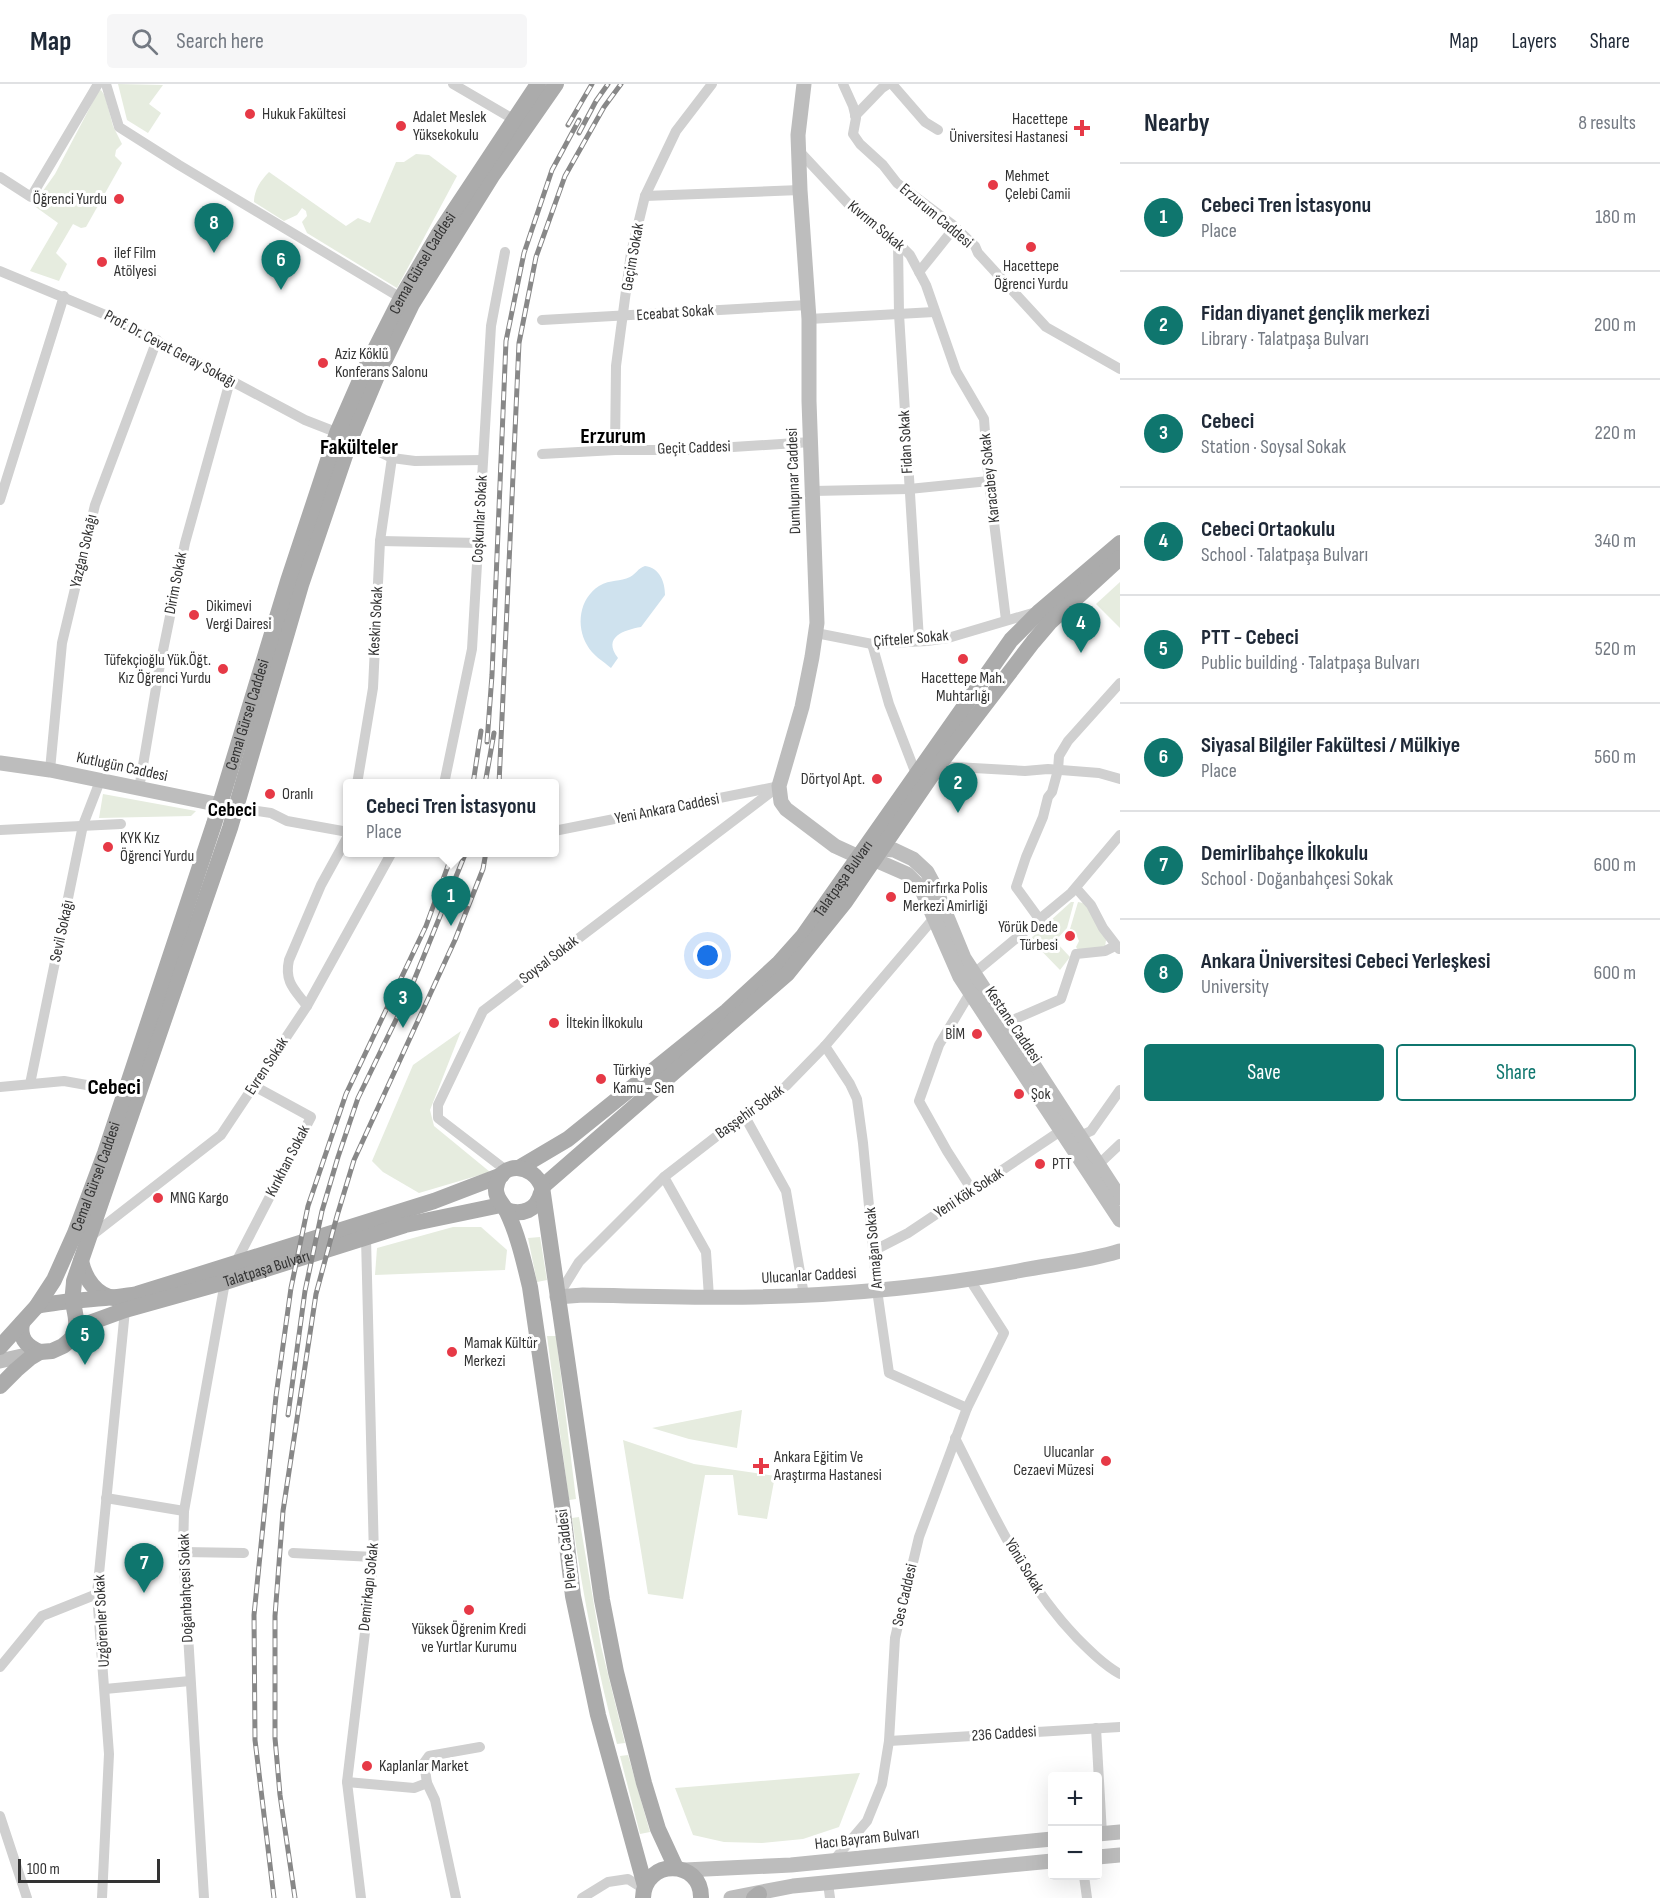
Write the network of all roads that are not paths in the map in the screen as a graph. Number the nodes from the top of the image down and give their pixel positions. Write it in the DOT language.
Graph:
graph roads {
  1 [pos="98,84"];
  2 [pos="106,84"];
  3 [pos="453,84"];
  4 [pos="538,84"];
  5 [pos="556,84"];
  6 [pos="711,84"];
  7 [pos="804,84"];
  8 [pos="843,84"];
  9 [pos="890,84"];
  10 [pos="855,116"];
  11 [pos="513,119"];
  12 [pos="938,130"];
  13 [pos="800,151"];
  14 [pos="0,177"];
  15 [pos="800,190"];
  16 [pos="645,196"];
  17 [pos="955,227"];
  18 [pos="898,243"];
  19 [pos="505,252"];
  20 [pos="0,271"];
  21 [pos="919,272"];
  22 [pos="64,296"];
  23 [pos="406,301"];
  24 [pos="808,312"];
  25 [pos="934,312"];
  26 [pos="899,314"];
  27 [pos="623,316"];
  28 [pos="542,320"];
  29 [pos="157,340"];
  30 [pos="1120,369"];
  31 [pos="230,381"];
  32 [pos="344,436"];
  33 [pos="811,442"];
  34 [pos="615,450"];
  35 [pos="542,454"];
  36 [pos="392,458"];
  37 [pos="482,460"];
  38 [pos="989,481"];
  39 [pos="909,489"];
  40 [pos="813,491"];
  41 [pos="0,500"];
  42 [pos="380,541"];
  43 [pos="479,543"];
  44 [pos="1120,543"];
  45 [pos="1120,558"];
  46 [pos="1040,611"];
  47 [pos="1006,620"];
  48 [pos="816,633"];
  49 [pos="919,640"];
  50 [pos="872,644"];
  51 [pos="1120,683"];
  52 [pos="0,763"];
  53 [pos="938,766"];
  54 [pos="1058,770"];
  55 [pos="50,771"];
  56 [pos="916,774"];
  57 [pos="358,779"];
  58 [pos="445,779"];
  59 [pos="1120,779"];
  60 [pos="100,781"];
  61 [pos="779,786"];
  62 [pos="139,789"];
  63 [pos="219,805"];
  64 [pos="236,808"];
  65 [pos="121,824"];
  66 [pos="83,825"];
  67 [pos="0,830"];
  68 [pos="559,830"];
  69 [pos="343,833"];
  70 [pos="1120,835"];
  71 [pos="343,843"];
  72 [pos="1116,848"];
  73 [pos="870,853"];
  74 [pos="389,857"];
  75 [pos="1076,888"];
  76 [pos="934,918"];
  77 [pos="1040,920"];
  78 [pos="1118,948"];
  79 [pos="973,974"];
  80 [pos="970,993"];
  81 [pos="307,1006"];
  82 [pos="1006,1023"];
  83 [pos="825,1047"];
  84 [pos="30,1084"];
  85 [pos="254,1086"];
  86 [pos="0,1087"];
  87 [pos="1120,1090"];
  88 [pos="126,1092"];
  89 [pos="744,1115"];
  90 [pos="1062,1130"];
  91 [pos="1080,1136"];
  92 [pos="1120,1144"];
  93 [pos="1099,1164"];
  94 [pos="509,1171"];
  95 [pos="664,1178"];
  96 [pos="1116,1188"];
  97 [pos="541,1190"];
  98 [pos="972,1190"];
  99 [pos="1120,1198"];
  100 [pos="504,1207"];
  101 [pos="1120,1220"];
  102 [pos="363,1231"];
  103 [pos="91,1236"];
  104 [pos="1120,1240"];
  105 [pos="873,1251"];
  106 [pos="1120,1251"];
  107 [pos="276,1257"];
  108 [pos="81,1261"];
  109 [pos="236,1262"];
  110 [pos="1060,1264"];
  111 [pos="970,1280"];
  112 [pos="225,1282"];
  113 [pos="877,1290"];
  114 [pos="804,1295"];
  115 [pos="557,1297"];
  116 [pos="709,1297"];
  117 [pos="73,1301"];
  118 [pos="120,1304"];
  119 [pos="37,1306"];
  120 [pos="22,1323"];
  121 [pos="0,1337"];
  122 [pos="71,1339"];
  123 [pos="0,1347"];
  124 [pos="40,1352"];
  125 [pos="0,1361"];
  126 [pos="0,1386"];
  127 [pos="967,1408"];
  128 [pos="955,1438"];
  129 [pos="106,1498"];
  130 [pos="183,1511"];
  131 [pos="183,1552"];
  132 [pos="244,1553"];
  133 [pos="292,1553"];
  134 [pos="374,1557"];
  135 [pos="97,1594"];
  136 [pos="0,1667"];
  137 [pos="1120,1674"];
  138 [pos="190,1681"];
  139 [pos="105,1689"];
  140 [pos="1120,1727"];
  141 [pos="1096,1728"];
  142 [pos="889,1741"];
  143 [pos="480,1746"];
  144 [pos="347,1782"];
  145 [pos="427,1783"];
  146 [pos="0,1816"];
  147 [pos="1100,1826"];
  148 [pos="1120,1832"];
  149 [pos="1102,1834"];
  150 [pos="1048,1839"];
  151 [pos="1120,1855"];
  152 [pos="1102,1857"];
  153 [pos="834,1860"];
  154 [pos="1048,1862"];
  155 [pos="680,1869"];
  156 [pos="1085,1880"];
  157 [pos="644,1891"];
  158 [pos="829,1891"];
  159 [pos="103,1894"];
  160 [pos="756,1896"];
  161 [pos="27,1898"];
  162 [pos="92,1898"];
  163 [pos="204,1898"];
  164 [pos="361,1898"];
  165 [pos="456,1898"];
  166 [pos="582,1898"];
  167 [pos="701,1898"];
  168 [pos="731,1898"];
  169 [pos="1087,1898"];
  1 -- 14 [label="street"];
  2 -- 23 [label="street"];
  3 -- 11 [label="street"];
  4 -- 11 [label="main road, Cemal Gürsel Caddesi"];
  5 -- 23 [label="main road, Cemal Gürsel Caddesi"];
  6 -- 16 [label="street, Geçim Sokak"];
  7 -- 13 [label="main road, Dumlupınar Caddesi"];
  8 -- 10 [label="street, Erzurum Caddesi"];
  9 -- 10 [label="street"];
  9 -- 12 [label="street"];
  10 -- 17 [label="street, Erzurum Caddesi"];
  11 -- 23 [label="main road, Cemal Gürsel Caddesi"];
  13 -- 15 [label="main road, Dumlupınar Caddesi"];
  13 -- 18 [label="street, Kıvrım Sokak"];
  15 -- 16 [label="street"];
  15 -- 24 [label="main road, Dumlupınar Caddesi"];
  16 -- 27 [label="street, Geçim Sokak"];
  17 -- 21 [label="street"];
  17 -- 30 [label="street, Erzurum Caddesi"];
  18 -- 21 [label="street, Kıvrım Sokak"];
  18 -- 26 [label="street, Fidan Sokak"];
  19 -- 37 [label="street, Coşkunlar Sokak"];
  20 -- 22 [label="street, Prof. Dr. Cevat Geray Sokağı"];
  21 -- 25 [label="street, Kıvrım Sokak"];
  22 -- 29 [label="street, Prof. Dr. Cevat Geray Sokağı"];
  22 -- 41 [label="street"];
  23 -- 32 [label="main road, Cemal Gürsel Caddesi"];
  24 -- 26 [label="street, Eceabat Sokak"];
  24 -- 27 [label="street, Eceabat Sokak"];
  24 -- 33 [label="main road, Dumlupınar Caddesi"];
  25 -- 26 [label="street, Eceabat Sokak"];
  25 -- 38 [label="street, Karacabey Sokak"];
  26 -- 39 [label="street, Fidan Sokak"];
  27 -- 28 [label="street, Eceabat Sokak"];
  27 -- 34 [label="street, Geçim Sokak"];
  29 -- 31 [label="street, Prof. Dr. Cevat Geray Sokağı"];
  29 -- 55 [label="street, Yazgan Sokağı"];
  31 -- 32 [label="street, Prof. Dr. Cevat Geray Sokağı"];
  31 -- 62 [label="street, Dirim Sokak"];
  32 -- 36 [label="street"];
  32 -- 63 [label="main road, Cemal Gürsel Caddesi"];
  32 -- 64 [label="main road, Cemal Gürsel Caddesi"];
  33 -- 34 [label="street, Geçit Caddesi"];
  33 -- 40 [label="main road, Dumlupınar Caddesi"];
  34 -- 35 [label="street, Geçit Caddesi"];
  36 -- 37 [label="street"];
  36 -- 42 [label="street, Keskin Sokak"];
  37 -- 43 [label="street, Coşkunlar Sokak"];
  38 -- 39 [label="street"];
  38 -- 47 [label="street, Karacabey Sokak"];
  39 -- 40 [label="street"];
  39 -- 49 [label="street, Fidan Sokak"];
  40 -- 48 [label="main road, Dumlupınar Caddesi"];
  42 -- 43 [label="street"];
  42 -- 57 [label="street, Keskin Sokak"];
  43 -- 58 [label="street, Coşkunlar Sokak"];
  44 -- 46 [label="main road, Talatpaşa Bulvarı"];
  45 -- 53 [label="main road, Talatpaşa Bulvarı"];
  46 -- 47 [label="street, Çifteler Sokak"];
  46 -- 56 [label="main road, Talatpaşa Bulvarı"];
  47 -- 49 [label="street, Çifteler Sokak"];
  48 -- 50 [label="street, Çifteler Sokak"];
  48 -- 61 [label="main road, Dumlupınar Caddesi"];
  49 -- 50 [label="street, Çifteler Sokak"];
  50 -- 56 [label="street"];
  51 -- 54 [label="street"];
  52 -- 55 [label="main road, Kutlugün Caddesi"];
  53 -- 54 [label="street"];
  53 -- 73 [label="main road, Talatpaşa Bulvarı"];
  54 -- 59 [label="street"];
  54 -- 77 [label="street"];
  55 -- 60 [label="main road, Kutlugün Caddesi"];
  56 -- 73 [label="main road, Talatpaşa Bulvarı"];
  60 -- 62 [label="main road, Kutlugün Caddesi"];
  60 -- 66 [label="street, Sevil Sokağı"];
  61 -- 68 [label="street, Yeni Ankara Caddesi"];
  61 -- 73 [label="main road"];
  61 -- 94 [label="street, Soysal Sokak"];
  62 -- 63 [label="main road, Kutlugün Caddesi"];
  63 -- 64 [label="main road, Kutlugün Caddesi"];
  63 -- 88 [label="main road, Cemal Gürsel Caddesi"];
  64 -- 69 [label="street"];
  64 -- 103 [label="main road, Cemal Gürsel Caddesi"];
  65 -- 66 [label="street"];
  66 -- 67 [label="street"];
  66 -- 84 [label="street, Sevil Sokağı"];
  70 -- 72 [label="street"];
  71 -- 81 [label="street"];
  72 -- 75 [label="street"];
  73 -- 76 [label="main road, Kestane Caddesi"];
  73 -- 79 [label="main road, Kestane Caddesi"];
  73 -- 94 [label="main road, Talatpaşa Bulvarı"];
  73 -- 97 [label="main road, Talatpaşa Bulvarı"];
  74 -- 81 [label="street, Evren Sokak"];
  75 -- 77 [label="street"];
  75 -- 78 [label="street"];
  76 -- 80 [label="main road, Kestane Caddesi"];
  76 -- 83 [label="street, Başşehir Sokak"];
  77 -- 79 [label="street"];
  78 -- 82 [label="street"];
  79 -- 82 [label="main road, Kestane Caddesi"];
  80 -- 90 [label="main road, Kestane Caddesi"];
  80 -- 98 [label="street"];
  81 -- 85 [label="street, Evren Sokak"];
  82 -- 91 [label="main road, Kestane Caddesi"];
  83 -- 89 [label="street, Başşehir Sokak"];
  83 -- 105 [label="street, Armağan Sokak"];
  84 -- 86 [label="street"];
  84 -- 88 [label="street"];
  85 -- 103 [label="street, Evren Sokak"];
  85 -- 109 [label="street, Kırıkhan Sokak"];
  87 -- 91 [label="street"];
  88 -- 119 [label="main road, Cemal Gürsel Caddesi"];
  89 -- 95 [label="street, Başşehir Sokak"];
  89 -- 114 [label="street"];
  90 -- 98 [label="street, Yeni Kök Sokak"];
  90 -- 101 [label="main road, Kestane Caddesi"];
  91 -- 93 [label="main road, Kestane Caddesi"];
  92 -- 93 [label="street"];
  93 -- 96 [label="main road, Kestane Caddesi"];
  94 -- 97 [label="main road"];
  94 -- 100 [label="main road"];
  94 -- 102 [label="main road, Talatpaşa Bulvarı"];
  95 -- 115 [label="street, Başşehir Sokak"];
  95 -- 116 [label="street"];
  96 -- 99 [label="main road, Kestane Caddesi"];
  97 -- 100 [label="main road, Talatpaşa Bulvarı"];
  97 -- 115 [label="main road, Plevne Caddesi"];
  98 -- 105 [label="street, Yeni Kök Sokak"];
  100 -- 102 [label="main road, Talatpaşa Bulvarı"];
  100 -- 157 [label="main road, Plevne Caddesi"];
  102 -- 107 [label="main road, Talatpaşa Bulvarı"];
  102 -- 134 [label="street, Demirkapı Sokak"];
  103 -- 108 [label="main road, Cemal Gürsel Caddesi"];
  104 -- 110 [label="main road, Ulucanlar Caddesi"];
  105 -- 113 [label="street, Armağan Sokak"];
  106 -- 110 [label="main road, Ulucanlar Caddesi"];
  107 -- 109 [label="main road, Talatpaşa Bulvarı"];
  107 -- 112 [label="main road, Talatpaşa Bulvarı"];
  108 -- 117 [label="main road, Cemal Gürsel Caddesi"];
  108 -- 118 [label="main road"];
  109 -- 118 [label="main road, Talatpaşa Bulvarı"];
  110 -- 111 [label="main road, Ulucanlar Caddesi"];
  111 -- 113 [label="main road, Ulucanlar Caddesi"];
  111 -- 127 [label="street, Ses Caddesi"];
  112 -- 118 [label="main road, Talatpaşa Bulvarı"];
  112 -- 130 [label="street, Doğanbahçesi Sokak"];
  113 -- 114 [label="main road, Ulucanlar Caddesi"];
  113 -- 127 [label="street, Armağan Sokak"];
  114 -- 116 [label="main road, Ulucanlar Caddesi"];
  115 -- 116 [label="main road, Ulucanlar Caddesi"];
  115 -- 155 [label="main road, Plevne Caddesi"];
  117 -- 118 [label="main road, Talatpaşa Bulvarı"];
  117 -- 119 [label="main road"];
  117 -- 122 [label="main road"];
  118 -- 122 [label="main road, Talatpaşa Bulvarı"];
  118 -- 129 [label="street, Uzgörenler Sokak"];
  119 -- 120 [label="main road"];
  120 -- 121 [label="main road"];
  120 -- 123 [label="main road"];
  120 -- 124 [label="main road"];
  122 -- 124 [label="main road, Talatpaşa Bulvarı"];
  124 -- 125 [label="main road"];
  124 -- 126 [label="main road, Talatpaşa Bulvarı"];
  127 -- 128 [label="street, Ses Caddesi"];
  128 -- 137 [label="street, Yönü Sokak"];
  128 -- 142 [label="street, Ses Caddesi"];
  129 -- 130 [label="street"];
  129 -- 135 [label="street, Uzgörenler Sokak"];
  130 -- 131 [label="street, Doğanbahçesi Sokak"];
  131 -- 132 [label="street"];
  131 -- 138 [label="street, Doğanbahçesi Sokak"];
  133 -- 134 [label="street"];
  134 -- 144 [label="street, Demirkapı Sokak"];
  135 -- 136 [label="street"];
  135 -- 139 [label="street, Uzgörenler Sokak"];
  138 -- 139 [label="street"];
  138 -- 163 [label="street, Doğanbahçesi Sokak"];
  139 -- 159 [label="street, Uzgörenler Sokak"];
  140 -- 141 [label="street, 236 Caddesi"];
  141 -- 142 [label="street, 236 Caddesi"];
  141 -- 147 [label="street"];
  142 -- 153 [label="street, Ses Caddesi"];
  143 -- 145 [label="street"];
  144 -- 145 [label="street"];
  144 -- 164 [label="street, Demirkapı Sokak"];
  145 -- 165 [label="street"];
  146 -- 161 [label="street"];
  148 -- 149 [label="main road"];
  150 -- 153 [label="main road, Hacı Bayram Bulvarı"];
  151 -- 152 [label="main road"];
  153 -- 155 [label="main road, Hacı Bayram Bulvarı"];
  154 -- 158 [label="main road"];
  155 -- 157 [label="main road"];
  155 -- 167 [label="main road, Plevne Caddesi"];
  156 -- 169 [label="street"];
  157 -- 166 [label="street"];
  158 -- 160 [label="main road"];
  159 -- 162 [label="street"];
  160 -- 168 [label="main road"];
}
